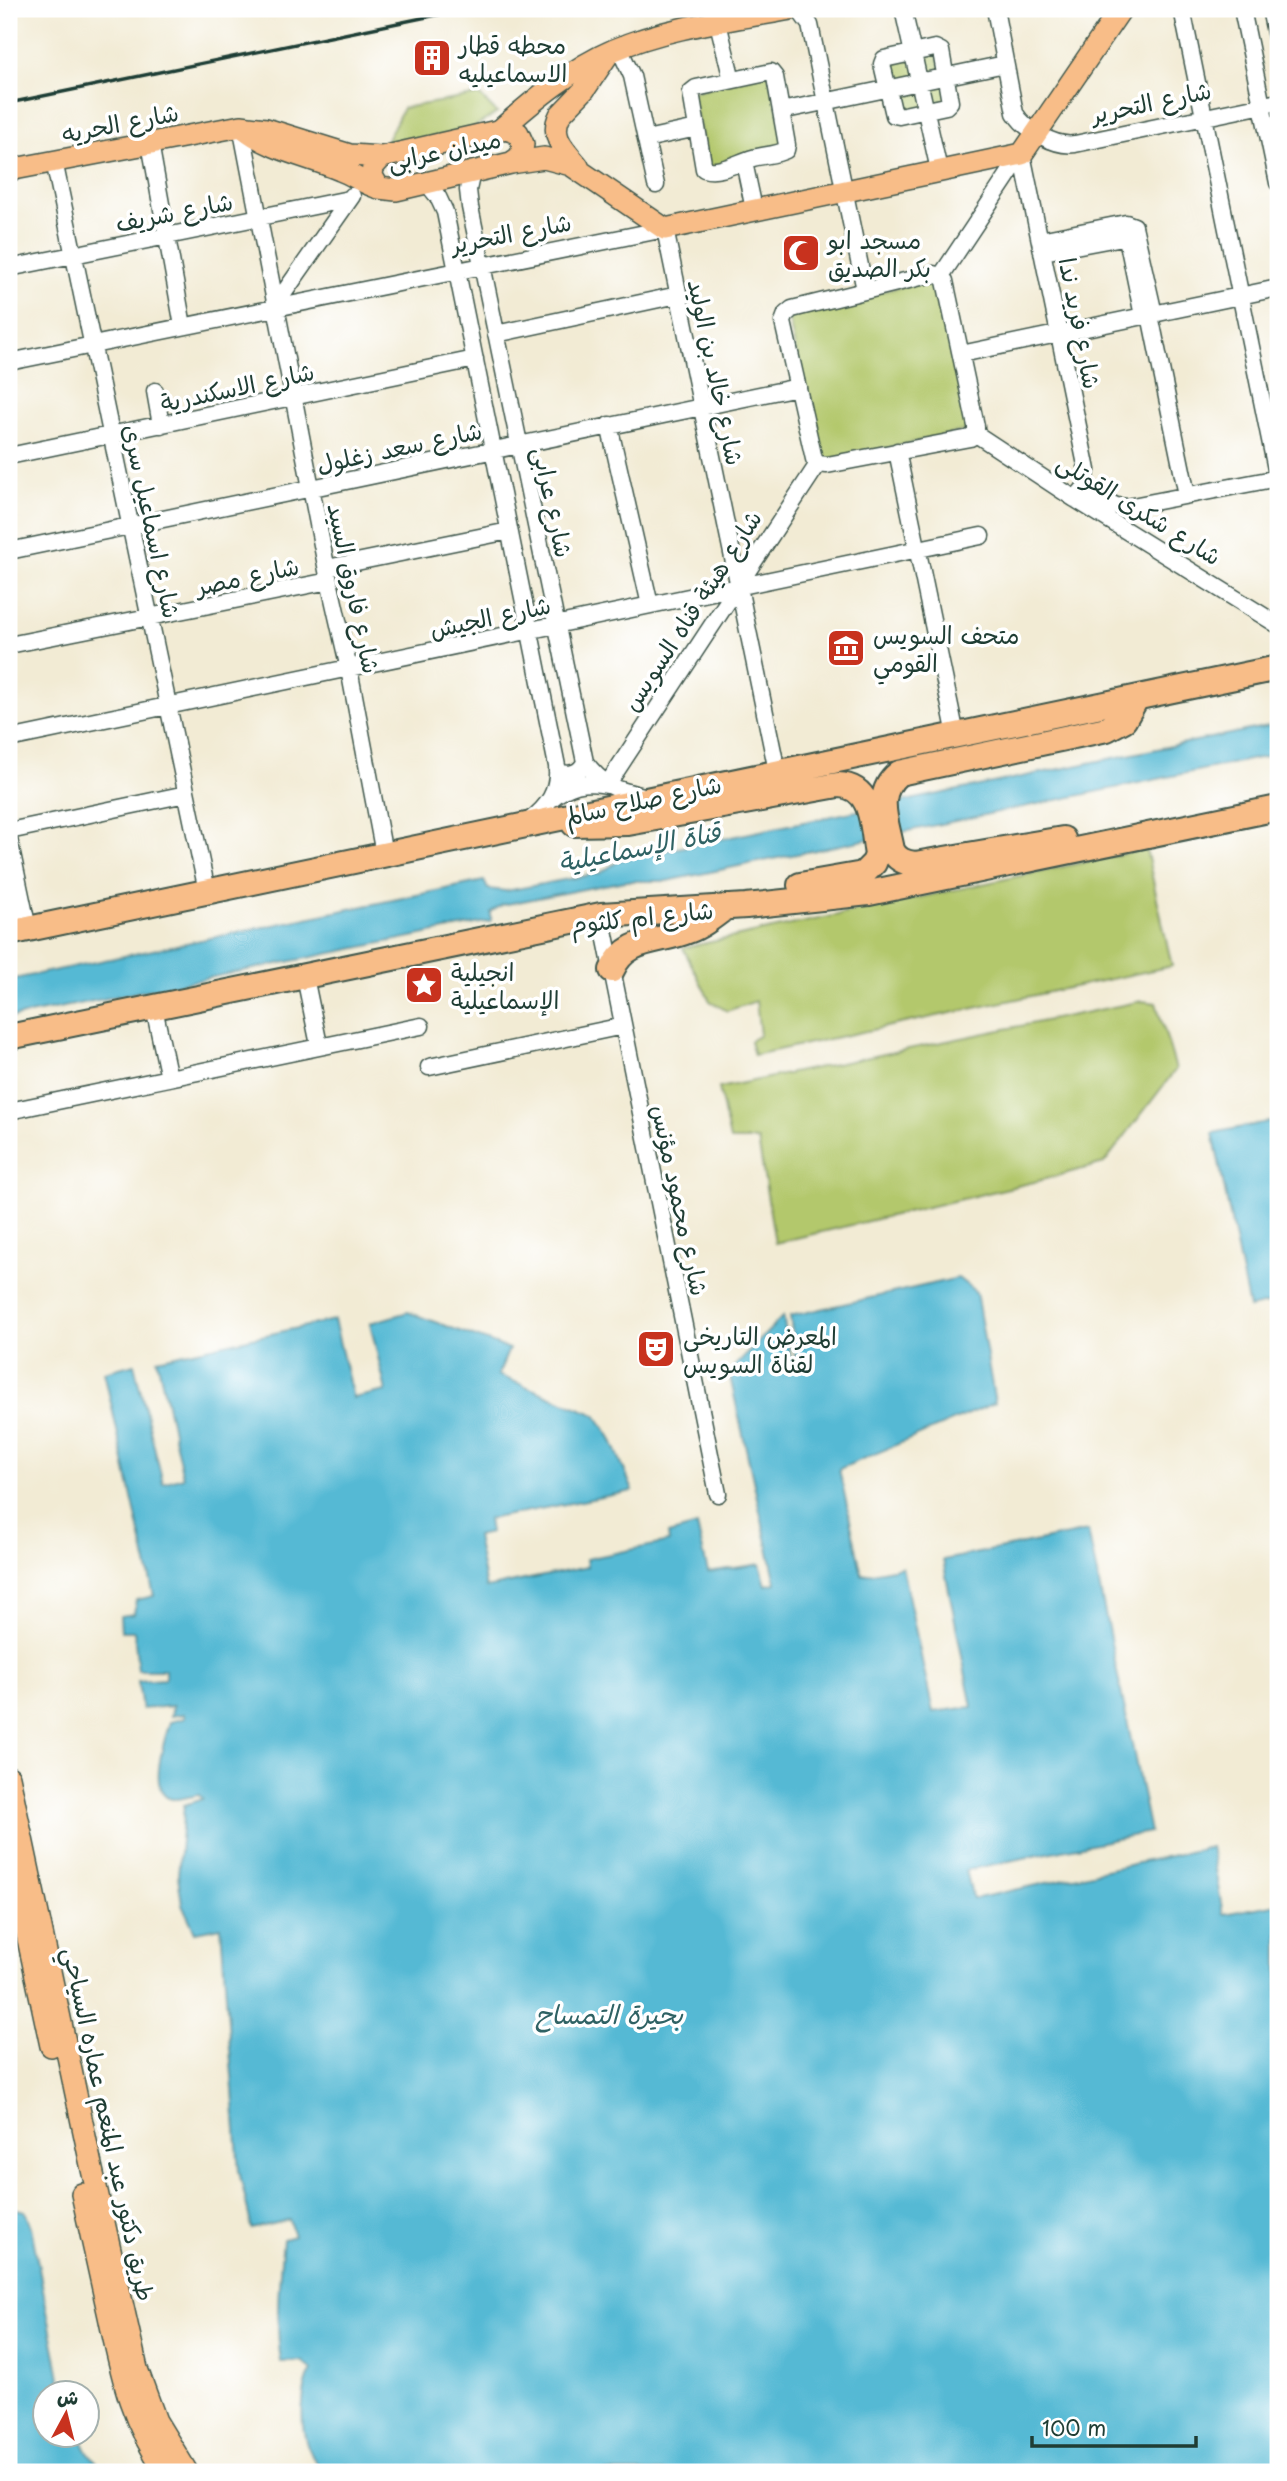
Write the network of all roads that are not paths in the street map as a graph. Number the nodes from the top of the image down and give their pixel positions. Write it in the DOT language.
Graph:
graph roads {
  1 [pos="792,9"];
  2 [pos="903,9"];
  3 [pos="995,9"];
  4 [pos="1121,9"];
  5 [pos="1182,9"];
  6 [pos="1242,9"];
  7 [pos="1270,9"];
  8 [pos="718,23"];
  9 [pos="1278,47"];
  10 [pos="615,50"];
  11 [pos="912,52"];
  12 [pos="1005,64"];
  13 [pos="946,76"];
  14 [pos="732,80"];
  15 [pos="919,82"];
  16 [pos="888,89"];
  17 [pos="825,102"];
  18 [pos="1270,104"];
  19 [pos="925,110"];
  20 [pos="781,111"];
  21 [pos="1204,117"];
  22 [pos="240,126"];
  23 [pos="697,128"];
  24 [pos="500,130"];
  25 [pos="1037,132"];
  26 [pos="646,139"];
  27 [pos="150,143"];
  28 [pos="1022,154"];
  29 [pos="382,157"];
  30 [pos="54,161"];
  31 [pos="744,162"];
  32 [pos="511,163"];
  33 [pos="9,170"];
  34 [pos="939,170"];
  35 [pos="583,171"];
  36 [pos="472,172"];
  37 [pos="427,183"];
  38 [pos="1278,183"];
  39 [pos="656,185"];
  40 [pos="363,190"];
  41 [pos="844,191"];
  42 [pos="754,209"];
  43 [pos="259,217"];
  44 [pos="665,229"];
  45 [pos="166,235"];
  46 [pos="1042,246"];
  47 [pos="74,254"];
  48 [pos="482,266"];
  49 [pos="9,268"];
  50 [pos="456,270"];
  51 [pos="941,276"];
  52 [pos="1278,288"];
  53 [pos="865,290"];
  54 [pos="678,295"];
  55 [pos="1240,296"];
  56 [pos="274,307"];
  57 [pos="1149,315"];
  58 [pos="183,326"];
  59 [pos="1060,333"];
  60 [pos="496,334"];
  61 [pos="93,344"];
  62 [pos="961,354"];
  63 [pos="475,359"];
  64 [pos="9,362"];
  65 [pos="799,387"];
  66 [pos="155,391"];
  67 [pos="292,397"];
  68 [pos="701,406"];
  69 [pos="161,425"];
  70 [pos="609,425"];
  71 [pos="975,434"];
  72 [pos="111,435"];
  73 [pos="519,444"];
  74 [pos="493,449"];
  75 [pos="897,451"];
  76 [pos="9,456"];
  77 [pos="818,464"];
  78 [pos="1278,478"];
  79 [pos="310,487"];
  80 [pos="1187,495"];
  81 [pos="1075,499"];
  82 [pos="130,525"];
  83 [pos="509,531"];
  84 [pos="981,536"];
  85 [pos="917,549"];
  86 [pos="9,551"];
  87 [pos="328,575"];
  88 [pos="738,586"];
  89 [pos="650,606"];
  90 [pos="150,618"];
  91 [pos="557,625"];
  92 [pos="1278,625"];
  93 [pos="530,631"];
  94 [pos="9,645"];
  95 [pos="1278,668"];
  96 [pos="349,669"];
  97 [pos="1136,699"];
  98 [pos="168,706"];
  99 [pos="956,735"];
  100 [pos="9,739"];
  101 [pos="585,762"];
  102 [pos="557,771"];
  103 [pos="777,771"];
  104 [pos="607,785"];
  105 [pos="186,794"];
  106 [pos="654,798"];
  107 [pos="874,799"];
  108 [pos="1278,808"];
  109 [pos="541,814"];
  110 [pos="9,831"];
  111 [pos="9,839"];
  112 [pos="1102,846"];
  113 [pos="885,853"];
  114 [pos="384,854"];
  115 [pos="207,891"];
  116 [pos="726,908"];
  117 [pos="601,915"];
  118 [pos="18,931"];
  119 [pos="612,970"];
  120 [pos="304,977"];
  121 [pos="154,1008"];
  122 [pos="421,1026"];
  123 [pos="623,1026"];
  124 [pos="9,1037"];
  125 [pos="320,1045"];
  126 [pos="429,1067"];
  127 [pos="169,1078"];
  128 [pos="9,1111"];
  129 [pos="718,1494"];
  130 [pos="9,1777"];
  131 [pos="9,1850"];
  132 [pos="14,1898"];
  133 [pos="141,2408"];
  134 [pos="174,2468"];
  1 -- 8 [label="main road"];
  1 -- 17 [label="street"];
  2 -- 11 [label="street"];
  3 -- 12 [label="street"];
  4 -- 25 [label="main road"];
  5 -- 21 [label="street"];
  6 -- 18 [label="street"];
  7 -- 9 [label="street"];
  8 -- 10 [label="main road"];
  8 -- 14 [label="street"];
  10 -- 24 [label="main road"];
  10 -- 26 [label="street"];
  10 -- 35 [label="main road"];
  11 -- 13 [label="street"];
  11 -- 15 [label="street"];
  11 -- 16 [label="street"];
  12 -- 13 [label="street"];
  12 -- 25 [label="street"];
  13 -- 15 [label="street"];
  13 -- 19 [label="street"];
  14 -- 20 [label="street"];
  14 -- 23 [label="street"];
  15 -- 16 [label="street"];
  15 -- 19 [label="street"];
  16 -- 17 [label="street"];
  16 -- 19 [label="street"];
  17 -- 20 [label="street"];
  17 -- 41 [label="street"];
  18 -- 21 [label="street, شارع التحرير"];
  18 -- 38 [label="street"];
  19 -- 34 [label="street"];
  20 -- 31 [label="street"];
  21 -- 25 [label="street, شارع التحرير"];
  21 -- 55 [label="street"];
  22 -- 27 [label="main road, شارع الحريه"];
  22 -- 29 [label="main road, شارع الحريه"];
  22 -- 40 [label="main road"];
  22 -- 43 [label="street, شارع فاروق السيد"];
  23 -- 26 [label="street"];
  23 -- 31 [label="street"];
  24 -- 29 [label="main road, ميدان عرابى"];
  24 -- 32 [label="main road, ميدان عرابى"];
  25 -- 28 [label="main road"];
  26 -- 39 [label="street"];
  27 -- 30 [label="main road, شارع الحريه"];
  27 -- 45 [label="street"];
  28 -- 34 [label="main road, شارع التحرير"];
  28 -- 46 [label="street, شارع فريد ندا"];
  28 -- 51 [label="street"];
  29 -- 40 [label="main road, ميدان عرابى"];
  30 -- 33 [label="main road, شارع الحريه"];
  30 -- 47 [label="street, شارع اسماعيل سرى"];
  31 -- 42 [label="street"];
  32 -- 35 [label="main road"];
  32 -- 36 [label="main road, ميدان عرابى"];
  34 -- 41 [label="main road, شارع التحرير"];
  35 -- 44 [label="main road"];
  36 -- 37 [label="main road, ميدان عرابى"];
  36 -- 48 [label="street, شارع عرابى"];
  37 -- 40 [label="main road, ميدان عرابى"];
  37 -- 50 [label="street, شارع عرابى"];
  40 -- 43 [label="street, شارع شريف"];
  40 -- 56 [label="street"];
  41 -- 42 [label="main road, شارع التحرير"];
  41 -- 53 [label="street"];
  42 -- 44 [label="main road, شارع التحرير"];
  43 -- 45 [label="street, شارع شريف"];
  43 -- 56 [label="street, شارع فاروق السيد"];
  44 -- 48 [label="street, شارع التحرير"];
  44 -- 54 [label="street, شارع خالد بن الوليد"];
  45 -- 47 [label="street, شارع شريف"];
  45 -- 58 [label="street"];
  46 -- 57 [label="street"];
  46 -- 59 [label="street, شارع فريد ندا"];
  47 -- 49 [label="street, شارع شريف"];
  47 -- 61 [label="street, شارع اسماعيل سرى"];
  48 -- 50 [label="street, شارع التحرير"];
  48 -- 60 [label="street, شارع عرابى"];
  50 -- 56 [label="street, شارع التحرير"];
  50 -- 63 [label="street, شارع عرابى"];
  51 -- 53 [label="street"];
  51 -- 62 [label="street"];
  52 -- 55 [label="street"];
  53 -- 65 [label="street"];
  54 -- 60 [label="street"];
  54 -- 68 [label="street, شارع خالد بن الوليد"];
  55 -- 57 [label="street"];
  55 -- 78 [label="street"];
  56 -- 58 [label="street, شارع التحرير"];
  56 -- 67 [label="street, شارع فاروق السيد"];
  57 -- 59 [label="street"];
  57 -- 80 [label="street"];
  58 -- 61 [label="street, شارع التحرير"];
  59 -- 62 [label="street"];
  59 -- 81 [label="street, شارع فريد ندا"];
  60 -- 73 [label="street, شارع عرابى"];
  61 -- 64 [label="street, شارع التحرير"];
  61 -- 72 [label="street, شارع اسماعيل سرى"];
  62 -- 71 [label="street"];
  63 -- 67 [label="street, شارع الاسكندرية"];
  63 -- 74 [label="street, شارع عرابى"];
  65 -- 68 [label="street, شارع سعد زغلول"];
  65 -- 77 [label="street"];
  66 -- 69 [label="street"];
  67 -- 69 [label="street, شارع الاسكندرية"];
  67 -- 79 [label="street, شارع فاروق السيد"];
  68 -- 70 [label="street, شارع سعد زغلول"];
  68 -- 88 [label="street, شارع خالد بن الوليد"];
  69 -- 72 [label="street, شارع الاسكندرية"];
  70 -- 73 [label="street, شارع سعد زغلول"];
  70 -- 89 [label="street"];
  71 -- 75 [label="street"];
  71 -- 81 [label="street, شارع شكرى القوتلى"];
  72 -- 76 [label="street, شارع الاسكندرية"];
  72 -- 82 [label="street, شارع اسماعيل سرى"];
  73 -- 74 [label="street, شارع سعد زغلول"];
  73 -- 91 [label="street, شارع عرابى"];
  74 -- 79 [label="street, شارع سعد زغلول"];
  74 -- 83 [label="street, شارع عرابى"];
  75 -- 77 [label="street"];
  75 -- 85 [label="street"];
  77 -- 88 [label="street, شارع هيئة قناه السويس"];
  78 -- 80 [label="street"];
  79 -- 82 [label="street, شارع سعد زغلول"];
  79 -- 87 [label="street, شارع فاروق السيد"];
  80 -- 81 [label="street"];
  81 -- 92 [label="street, شارع شكرى القوتلى"];
  82 -- 86 [label="street, شارع سعد زغلول"];
  82 -- 90 [label="street, شارع اسماعيل سرى"];
  83 -- 87 [label="street, شارع مصر"];
  83 -- 93 [label="street, شارع عرابى"];
  84 -- 85 [label="street, شارع الجيش"];
  85 -- 88 [label="street, شارع الجيش"];
  85 -- 99 [label="street"];
  87 -- 90 [label="street, شارع مصر"];
  87 -- 96 [label="street, شارع فاروق السيد"];
  88 -- 89 [label="street, شارع الجيش"];
  88 -- 103 [label="street, شارع خالد بن الوليد"];
  88 -- 104 [label="street, شارع هيئة قناه السويس"];
  89 -- 91 [label="street, شارع الجيش"];
  90 -- 94 [label="street, شارع مصر"];
  90 -- 98 [label="street, شارع اسماعيل سرى"];
  91 -- 93 [label="street, شارع الجيش"];
  91 -- 101 [label="street, شارع عرابى"];
  93 -- 96 [label="street, شارع الجيش"];
  93 -- 102 [label="street, شارع عرابى"];
  95 -- 97 [label="highway, شارع صلاح سالم"];
  96 -- 98 [label="street, شارع الجيش"];
  96 -- 114 [label="street, شارع فاروق السيد"];
  97 -- 99 [label="highway, شارع صلاح سالم"];
  97 -- 107 [label="highway"];
  98 -- 100 [label="street, شارع الجيش"];
  98 -- 105 [label="street, شارع اسماعيل سرى"];
  99 -- 103 [label="highway, شارع صلاح سالم"];
  101 -- 102 [label="street"];
  101 -- 104 [label="street"];
  102 -- 109 [label="street, شارع عرابى"];
  103 -- 106 [label="highway, شارع صلاح سالم"];
  104 -- 106 [label="street"];
  104 -- 109 [label="street"];
  105 -- 110 [label="street"];
  105 -- 115 [label="street, شارع اسماعيل سرى"];
  106 -- 109 [label="highway, شارع صلاح سالم"];
  107 -- 109 [label="highway"];
  107 -- 113 [label="highway"];
  108 -- 112 [label="highway, شارع ام كلثوم"];
  109 -- 114 [label="highway, شارع صلاح سالم"];
  111 -- 118 [label="street"];
  112 -- 113 [label="highway"];
  112 -- 116 [label="highway, شارع ام كلثوم"];
  113 -- 116 [label="highway"];
  114 -- 115 [label="highway, شارع صلاح سالم"];
  115 -- 118 [label="highway, شارع صلاح سالم"];
  116 -- 117 [label="highway, شارع ام كلثوم"];
  116 -- 119 [label="highway"];
  117 -- 119 [label="street, شارع محمود مؤنس"];
  117 -- 120 [label="highway, شارع ام كلثوم"];
  119 -- 123 [label="street, شارع محمود مؤنس"];
  120 -- 121 [label="highway, شارع ام كلثوم"];
  120 -- 125 [label="street"];
  121 -- 124 [label="highway, شارع ام كلثوم"];
  121 -- 127 [label="street"];
  122 -- 125 [label="street"];
  123 -- 126 [label="street"];
  123 -- 129 [label="street, شارع محمود مؤنس"];
  125 -- 127 [label="street"];
  127 -- 128 [label="street"];
  130 -- 133 [label="main road, طريق دكتور عبد المنعم عماره السياحي"];
  131 -- 132 [label="main road, طريق دكتور عبد المنعم عماره السياحي"];
  132 -- 133 [label="main road, طريق دكتور عبد المنعم عماره السياحي"];
  133 -- 134 [label="main road, طريق دكتور عبد المنعم عماره السياحي"];
}
